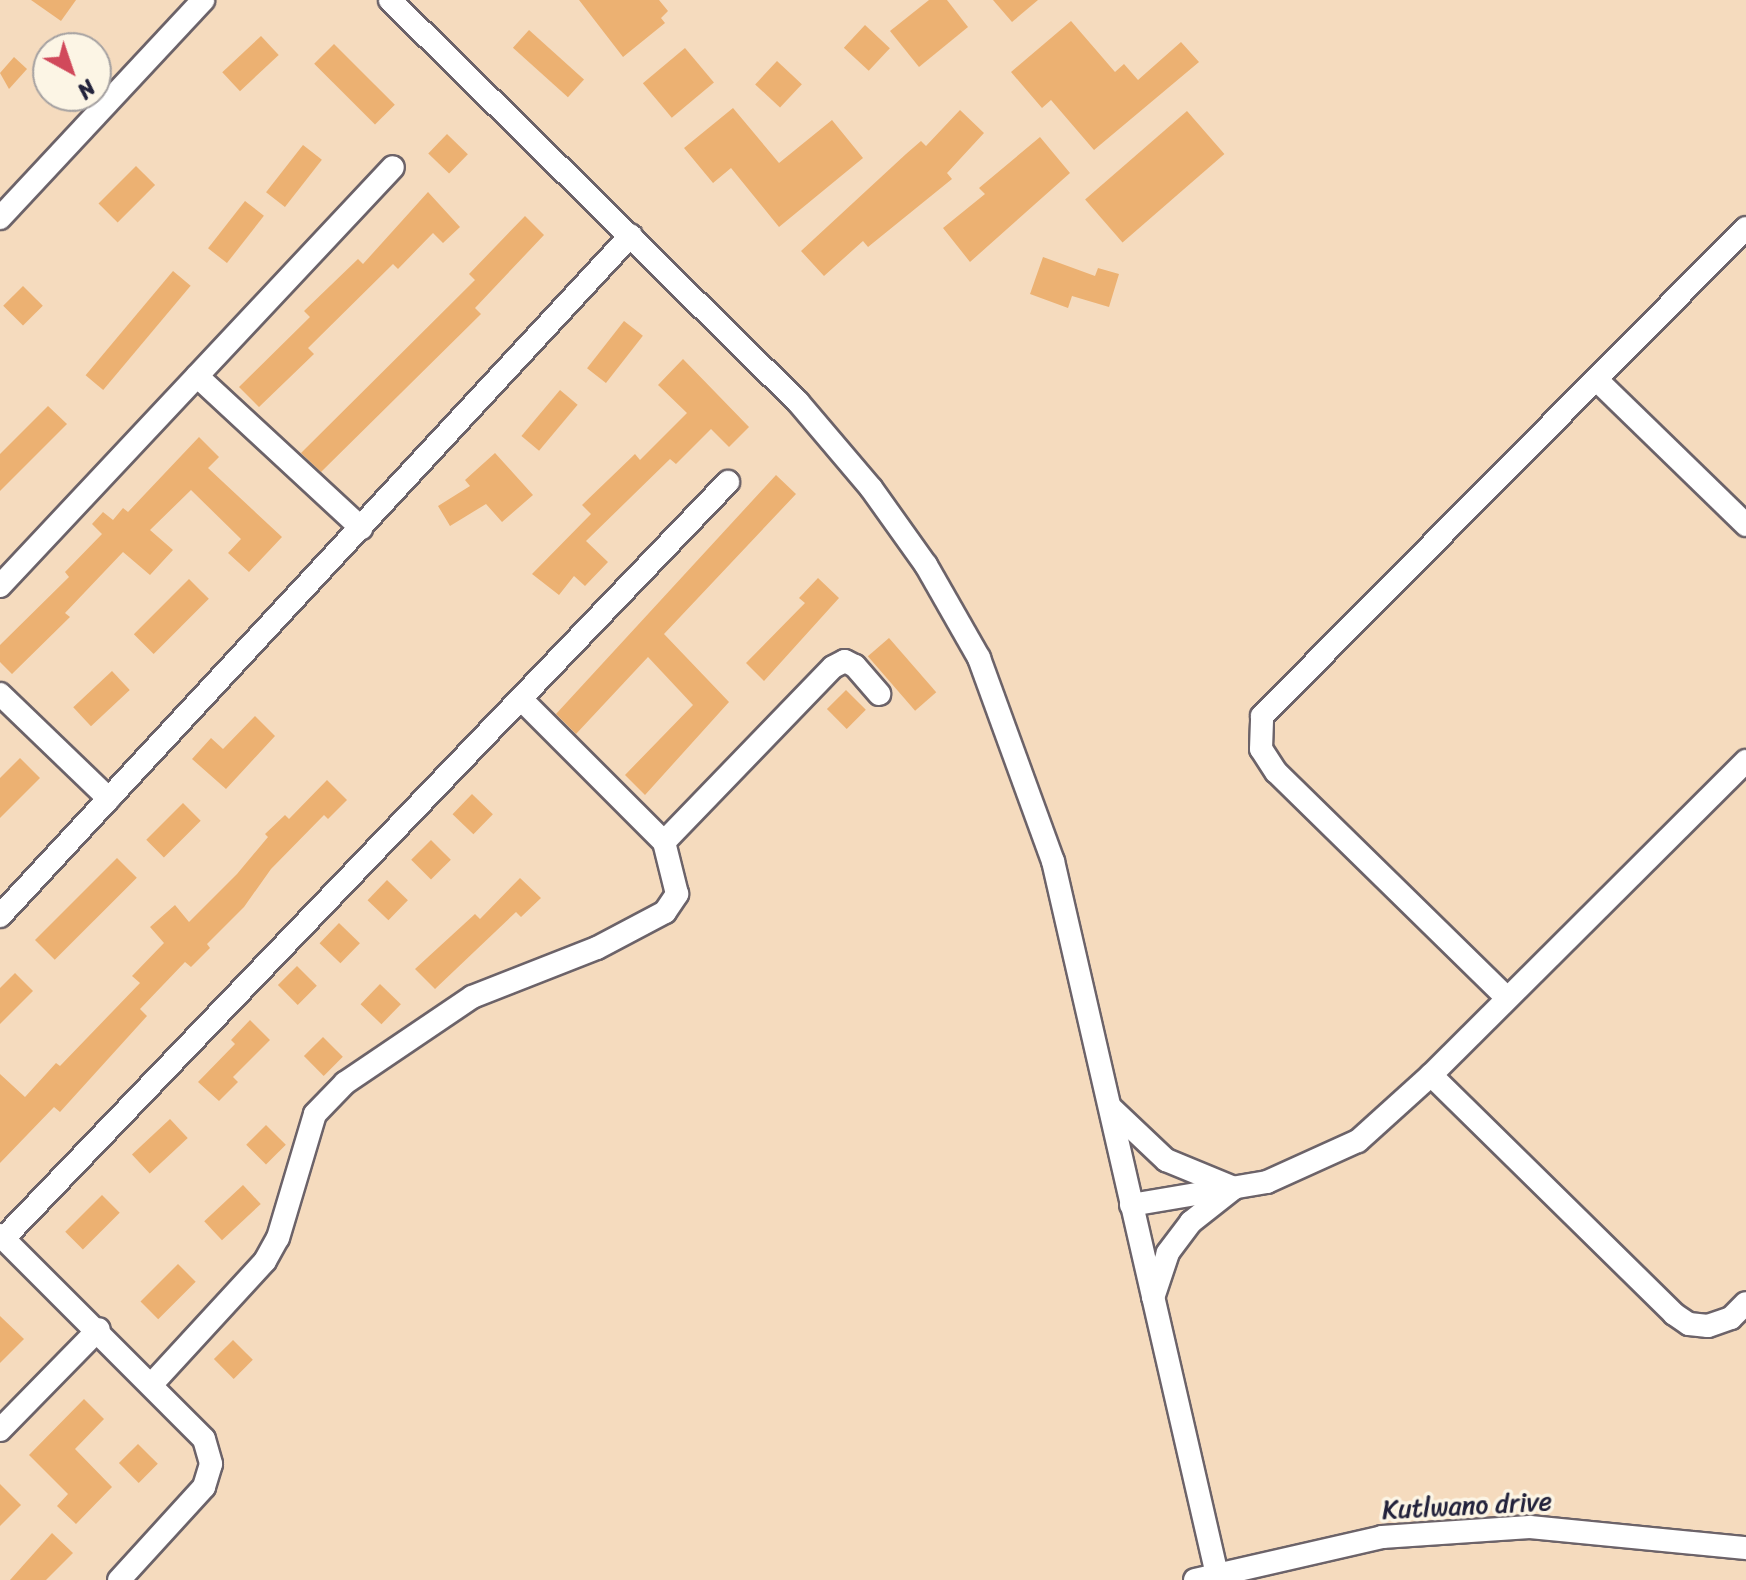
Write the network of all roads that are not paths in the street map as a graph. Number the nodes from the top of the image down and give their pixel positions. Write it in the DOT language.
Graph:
graph roads {
  1 [pos="203,0"];
  2 [pos="390,0"];
  3 [pos="393,167"];
  4 [pos="0,218"];
  5 [pos="1746,228"];
  6 [pos="631,235"];
  7 [pos="197,376"];
  8 [pos="1597,380"];
  9 [pos="728,482"];
  10 [pos="1746,525"];
  11 [pos="361,528"];
  12 [pos="0,586"];
  13 [pos="0,694"];
  14 [pos="879,694"];
  15 [pos="522,700"];
  16 [pos="1746,761"];
  17 [pos="109,799"];
  18 [pos="664,842"];
  19 [pos="0,916"];
  20 [pos="1507,998"];
  21 [pos="1431,1075"];
  22 [pos="1109,1105"];
  23 [pos="1234,1188"];
  24 [pos="1131,1205"];
  25 [pos="2,1237"];
  26 [pos="1153,1299"];
  27 [pos="1746,1303"];
  28 [pos="99,1329"];
  29 [pos="151,1385"];
  30 [pos="0,1430"];
  31 [pos="1746,1548"];
  32 [pos="1206,1578"];
  33 [pos="119,1580"];
  1 -- 4 [label="street"];
  2 -- 6 [label="street"];
  3 -- 7 [label="street"];
  5 -- 8 [label="street"];
  6 -- 11 [label="street"];
  6 -- 22 [label="street"];
  7 -- 11 [label="street"];
  7 -- 12 [label="street"];
  8 -- 10 [label="street"];
  8 -- 20 [label="street"];
  9 -- 15 [label="street"];
  11 -- 17 [label="street"];
  13 -- 17 [label="street"];
  14 -- 18 [label="street"];
  15 -- 18 [label="street"];
  15 -- 25 [label="street"];
  16 -- 20 [label="street"];
  17 -- 19 [label="street"];
  18 -- 29 [label="street"];
  20 -- 21 [label="street"];
  21 -- 23 [label="street"];
  21 -- 27 [label="street"];
  22 -- 23 [label="street"];
  22 -- 24 [label="street"];
  23 -- 24 [label="street"];
  23 -- 26 [label="street"];
  24 -- 26 [label="street"];
  25 -- 28 [label="street"];
  26 -- 32 [label="street"];
  28 -- 29 [label="street"];
  28 -- 30 [label="street"];
  29 -- 33 [label="street"];
  31 -- 32 [label="street, Kutlwano drive"];
}
